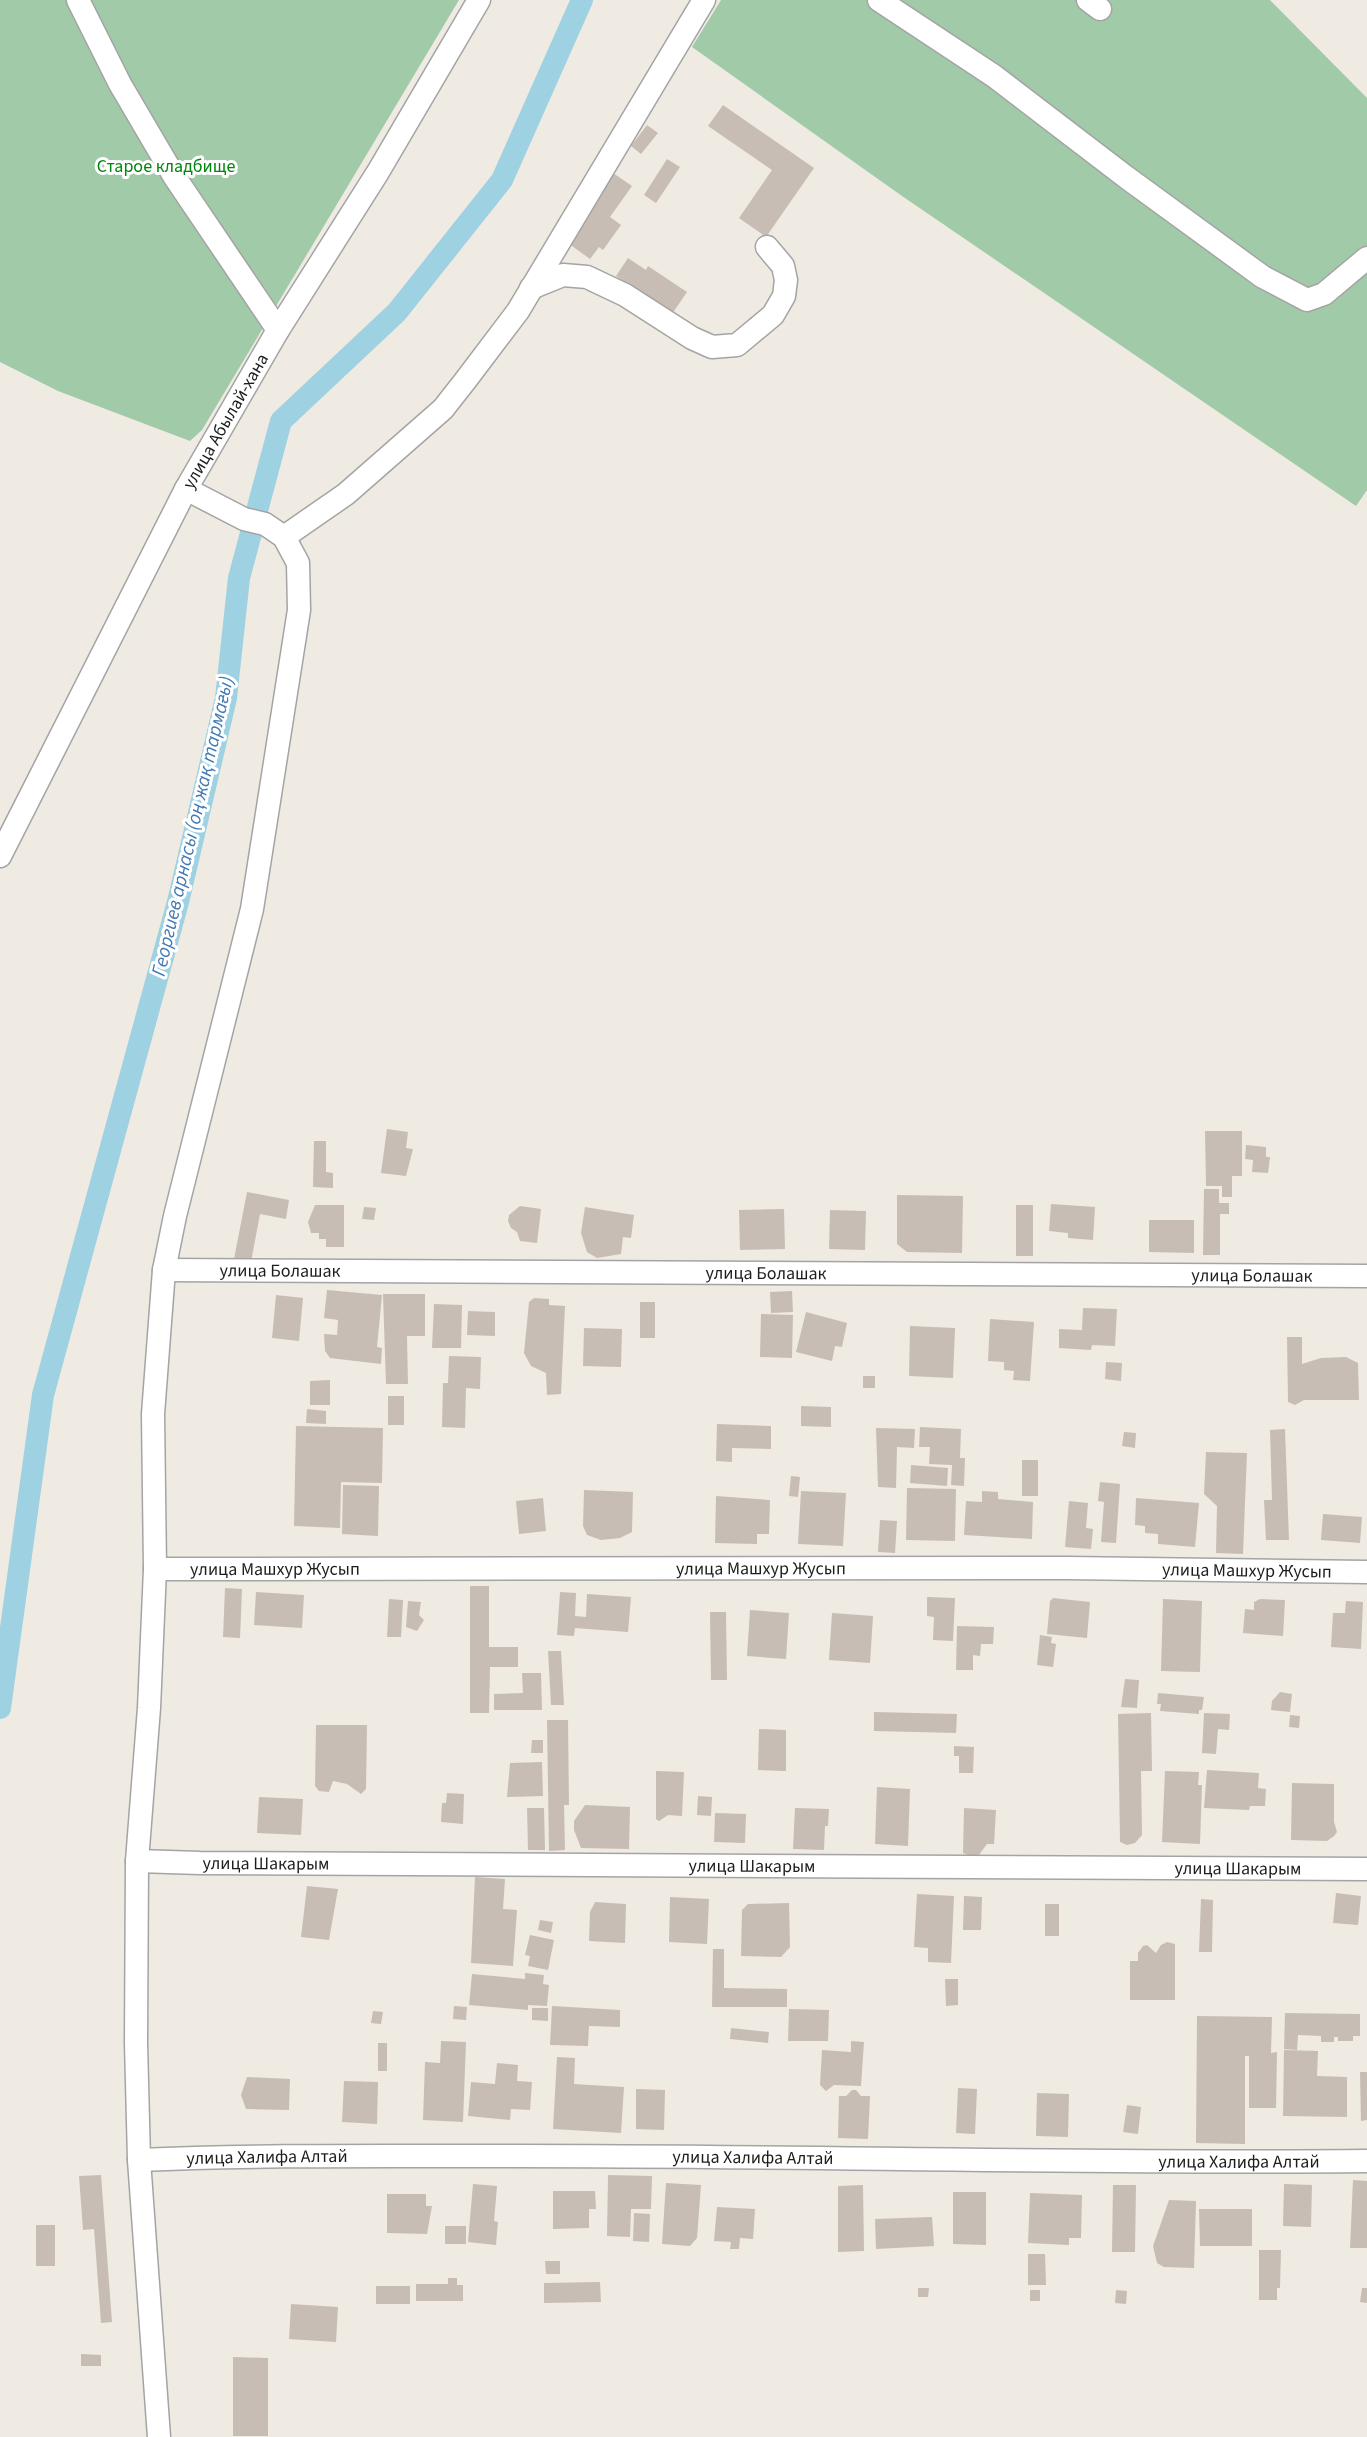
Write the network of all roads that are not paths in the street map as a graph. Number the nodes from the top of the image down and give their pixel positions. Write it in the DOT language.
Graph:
graph roads {
  1 [pos="78,0"];
  2 [pos="478,0"];
  3 [pos="704,0"];
  4 [pos="879,0"];
  5 [pos="768,247"];
  6 [pos="1367,258"];
  7 [pos="531,288"];
  8 [pos="278,330"];
  9 [pos="186,489"];
  10 [pos="284,537"];
  11 [pos="0,856"];
  12 [pos="164,1270"];
  13 [pos="1367,1276"];
  14 [pos="155,1569"];
  15 [pos="1367,1572"];
  16 [pos="137,1861"];
  17 [pos="1367,1869"];
  18 [pos="139,2160"];
  19 [pos="1367,2161"];
  20 [pos="159,2437"];
  1 -- 8 [label="street"];
  2 -- 8 [label="street, улица Абылай-хана"];
  3 -- 7 [label="street"];
  4 -- 6 [label="street"];
  5 -- 7 [label="street"];
  7 -- 10 [label="street"];
  8 -- 9 [label="street, улица Абылай-хана"];
  9 -- 10 [label="street"];
  9 -- 11 [label="street, улица Абылай-хана"];
  10 -- 12 [label="street"];
  12 -- 13 [label="street, улица Болашак"];
  12 -- 14 [label="street"];
  14 -- 15 [label="street, улица Машхур Жусып"];
  14 -- 16 [label="street"];
  16 -- 17 [label="street, улица Шакарым"];
  16 -- 18 [label="street"];
  18 -- 19 [label="street, улица Халифа Алтай"];
  18 -- 20 [label="street"];
}
